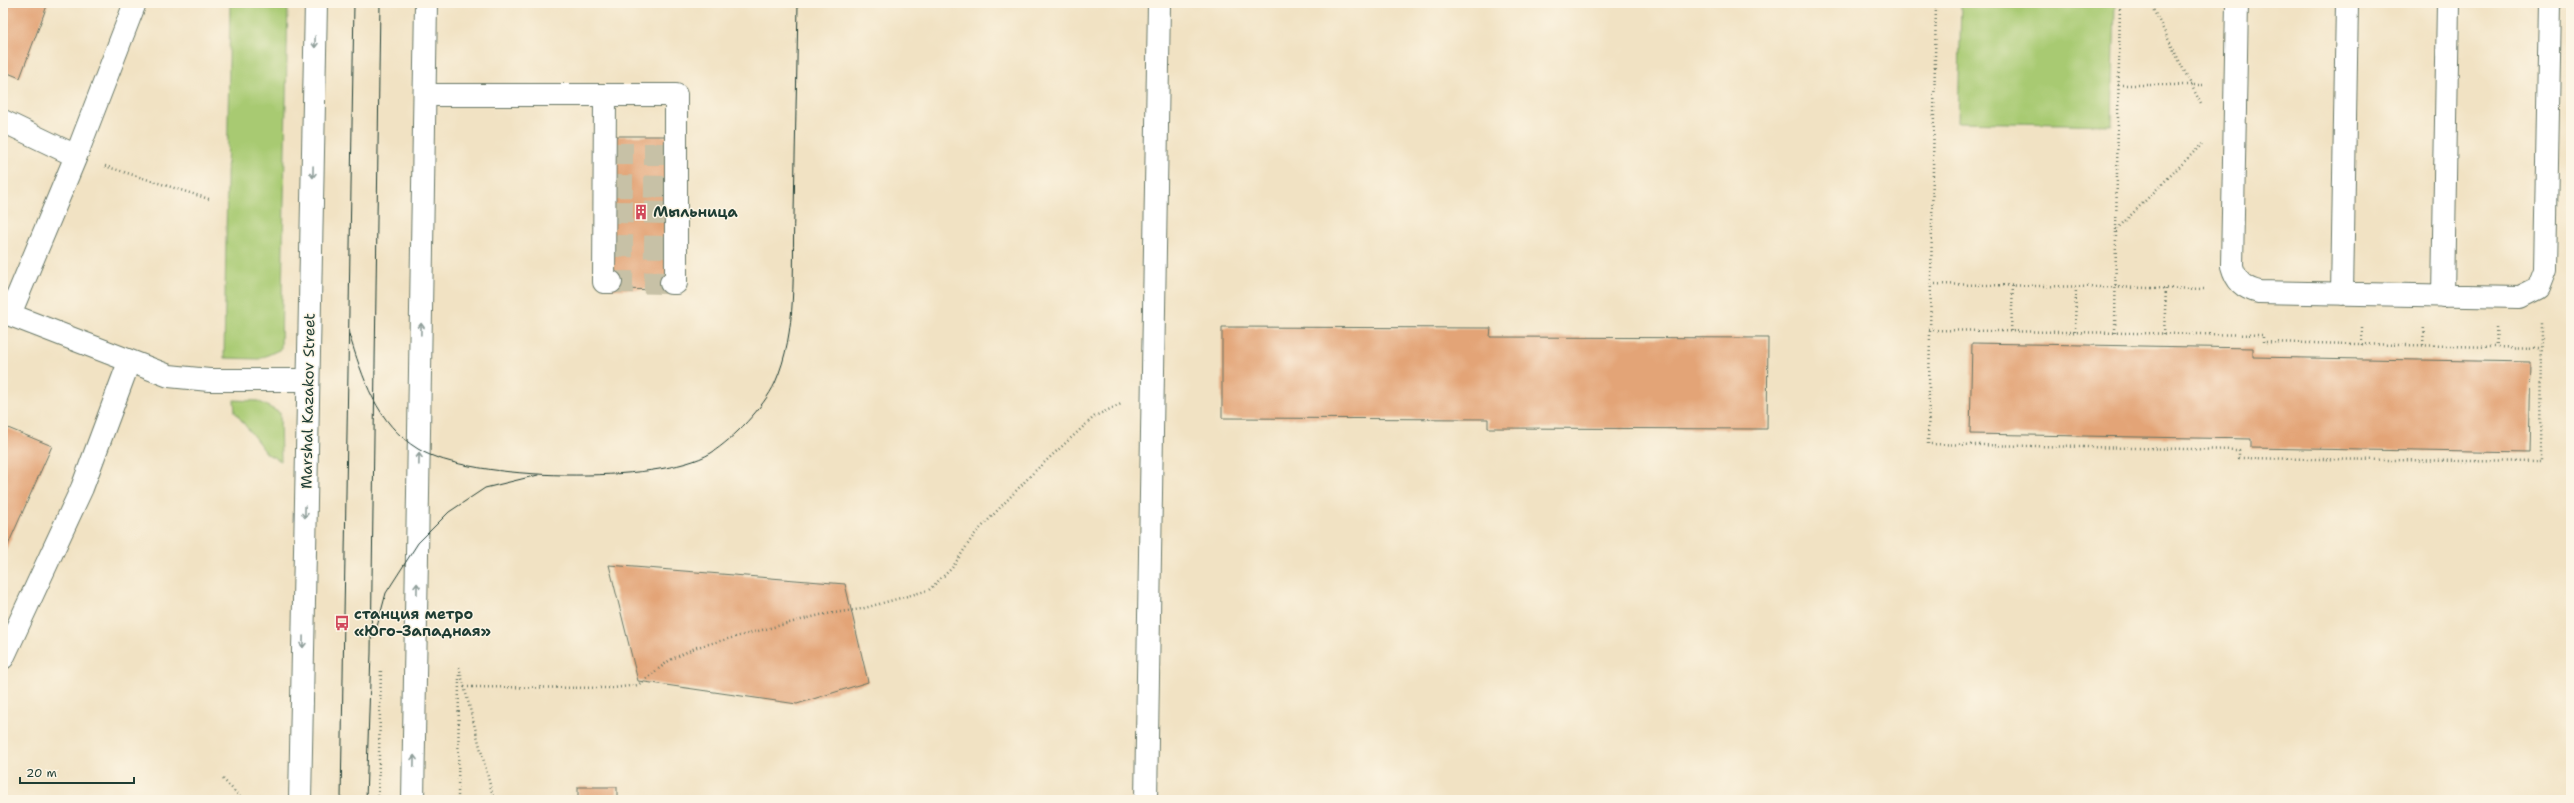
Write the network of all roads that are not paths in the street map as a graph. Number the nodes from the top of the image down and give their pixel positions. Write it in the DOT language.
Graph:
graph roads {
  1 [pos="135,3"];
  2 [pos="316,3"];
  3 [pos="426,3"];
  4 [pos="1159,3"];
  5 [pos="2237,3"];
  6 [pos="2347,3"];
  7 [pos="2448,3"];
  8 [pos="2550,3"];
  9 [pos="425,95"];
  10 [pos="605,96"];
  11 [pos="3,121"];
  12 [pos="76,156"];
  13 [pos="611,282"];
  14 [pos="671,283"];
  15 [pos="2342,294"];
  16 [pos="2443,296"];
  17 [pos="7,313"];
  18 [pos="129,362"];
  19 [pos="308,380"];
  20 [pos="3,658"];
  21 [pos="300,800"];
  22 [pos="413,800"];
  23 [pos="1146,800"];
  1 -- 12 [label="main road"];
  2 -- 19 [label="main road, Marshal Kazakov Street, one-way"];
  3 -- 9 [label="main road"];
  4 -- 23 [label="main road"];
  5 -- 15 [label="main road"];
  6 -- 15 [label="main road"];
  7 -- 16 [label="main road"];
  8 -- 16 [label="main road"];
  9 -- 10 [label="main road"];
  22 -- 9 [label="main road, one-way"];
  10 -- 13 [label="main road"];
  10 -- 14 [label="main road"];
  11 -- 12 [label="main road"];
  12 -- 17 [label="main road"];
  15 -- 16 [label="main road"];
  17 -- 18 [label="main road"];
  18 -- 19 [label="main road"];
  18 -- 20 [label="main road"];
  19 -- 21 [label="main road, Marshal Kazakov Street, one-way"];
}
